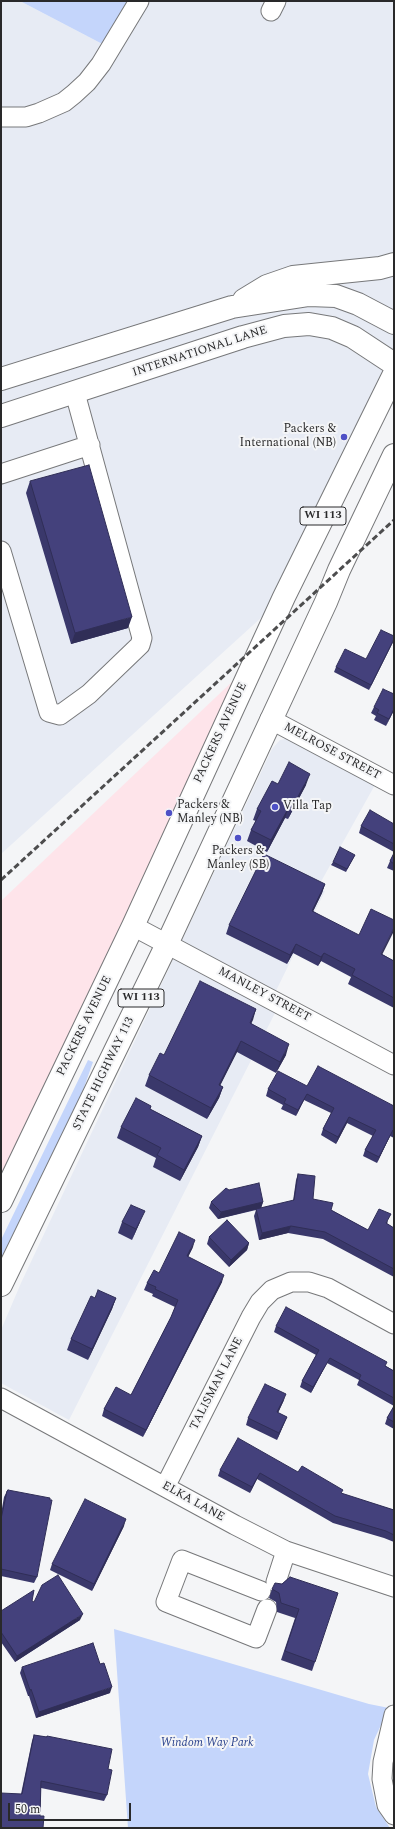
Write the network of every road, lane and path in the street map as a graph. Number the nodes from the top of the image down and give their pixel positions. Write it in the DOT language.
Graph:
graph roads {
  1 [pos="139,1"];
  2 [pos="1,116"];
  3 [pos="394,264"];
  4 [pos="232,307"];
  5 [pos="394,323"];
  6 [pos="394,364"];
  7 [pos="394,374"];
  8 [pos="1,379"];
  9 [pos="76,393"];
  10 [pos="1,416"];
  11 [pos="90,446"];
  12 [pos="394,455"];
  13 [pos="1,474"];
  14 [pos="1,551"];
  15 [pos="270,719"];
  16 [pos="394,785"];
  17 [pos="133,926"];
  18 [pos="167,944"];
  19 [pos="394,1065"];
  20 [pos="1,1201"];
  21 [pos="4,1280"];
  22 [pos="1,1300"];
  23 [pos="394,1324"];
  24 [pos="1,1398"];
  25 [pos="165,1487"];
  26 [pos="286,1551"];
  27 [pos="394,1588"];
  28 [pos="267,1609"];
  29 [pos="394,1715"];
  30 [pos="394,1815"];
  1 -- 2 [label="street"];
  3 -- 4 [label="main road"];
  4 -- 5 [label="main road"];
  4 -- 8 [label="main road"];
  6 -- 9 [label="main road, INTERNATIONAL LANE"];
  7 -- 17 [label="main road, PACKERS AVENUE / WI 113"];
  9 -- 10 [label="main road, INTERNATIONAL LANE"];
  9 -- 11 [label="street"];
  11 -- 13 [label="street"];
  11 -- 14 [label="street"];
  12 -- 15 [label="main road, WI 113"];
  15 -- 16 [label="street, MELROSE STREET"];
  15 -- 18 [label="main road, STATE HIGHWAY 113 / WI 113"];
  17 -- 18 [label="street, MANLEY STREET"];
  17 -- 20 [label="main road, PACKERS AVENUE / WI 113"];
  18 -- 19 [label="street, MANLEY STREET"];
  18 -- 21 [label="main road, STATE HIGHWAY 113 / WI 113"];
  21 -- 22 [label="main road, WI 113"];
  23 -- 25 [label="street, TALISMAN LANE"];
  24 -- 25 [label="street, ELKA LANE"];
  25 -- 26 [label="street, ELKA LANE"];
  26 -- 27 [label="street, ELKA LANE"];
  26 -- 28 [label="street"];
  29 -- 30 [label="street"];
}
